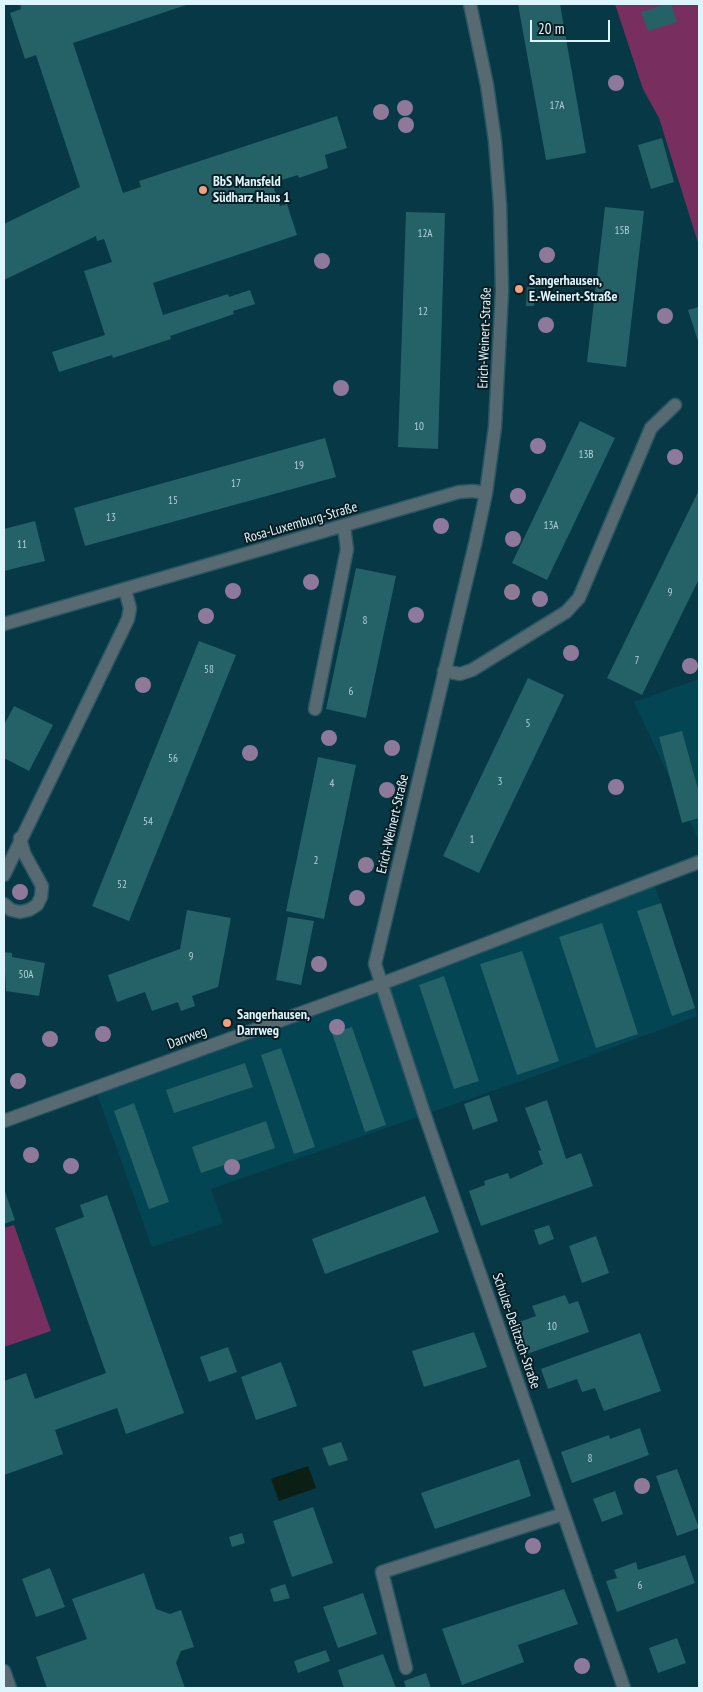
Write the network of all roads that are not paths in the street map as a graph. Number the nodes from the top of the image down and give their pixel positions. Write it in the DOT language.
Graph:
graph roads {
  1 [pos="470,4"];
  2 [pos="675,405"];
  3 [pos="486,493"];
  4 [pos="344,526"];
  5 [pos="125,590"];
  6 [pos="4,624"];
  7 [pos="444,671"];
  8 [pos="315,709"];
  9 [pos="20,838"];
  10 [pos="699,862"];
  11 [pos="4,875"];
  12 [pos="4,904"];
  13 [pos="381,984"];
  14 [pos="4,1121"];
  15 [pos="563,1514"];
  16 [pos="406,1668"];
  17 [pos="4,1671"];
  18 [pos="10,1688"];
  19 [pos="624,1688"];
  1 -- 3 [label="street, Erich-Weinert-Straße"];
  2 -- 7 [label="street"];
  3 -- 4 [label="street, Rosa-Luxemburg-Straße"];
  3 -- 7 [label="street, Erich-Weinert-Straße"];
  4 -- 5 [label="street, Rosa-Luxemburg-Straße"];
  4 -- 8 [label="street"];
  5 -- 6 [label="street, Rosa-Luxemburg-Straße"];
  5 -- 9 [label="street"];
  7 -- 13 [label="street, Erich-Weinert-Straße"];
  9 -- 11 [label="street"];
  9 -- 12 [label="street"];
  10 -- 13 [label="street, Darrweg"];
  13 -- 14 [label="street, Darrweg"];
  13 -- 15 [label="street, Schulze-Delitzsch-Straße"];
  15 -- 16 [label="street"];
  15 -- 19 [label="street, Schulze-Delitzsch-Straße"];
  17 -- 18 [label="street"];
}
